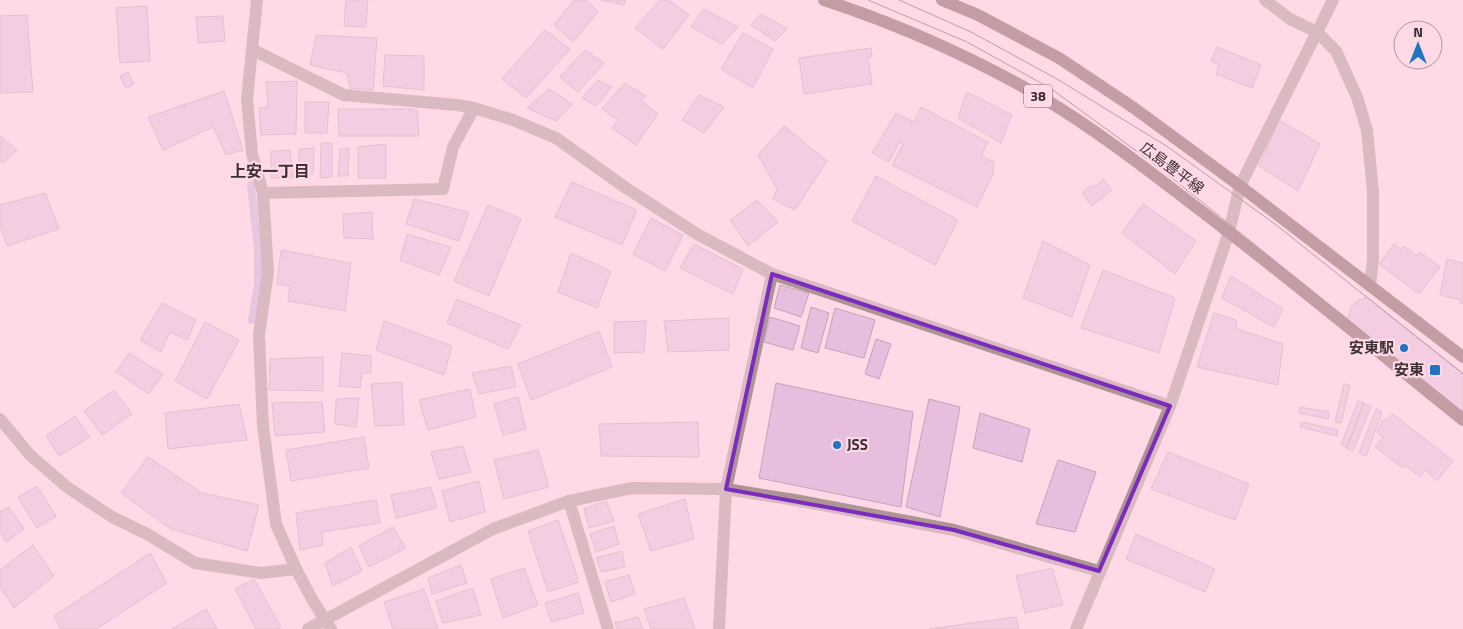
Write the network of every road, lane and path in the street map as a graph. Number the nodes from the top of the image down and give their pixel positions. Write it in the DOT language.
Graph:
graph roads {
  1 [pos="258,0"];
  2 [pos="824,0"];
  3 [pos="942,0"];
  4 [pos="1265,0"];
  5 [pos="1333,0"];
  6 [pos="1318,32"];
  7 [pos="253,50"];
  8 [pos="474,108"];
  9 [pos="1240,186"];
  10 [pos="263,194"];
  11 [pos="1229,232"];
  12 [pos="772,274"];
  13 [pos="1370,286"];
  14 [pos="1463,357"];
  15 [pos="1170,406"];
  16 [pos="0,419"];
  17 [pos="1463,420"];
  18 [pos="726,488"];
  19 [pos="569,501"];
  20 [pos="296,570"];
  21 [pos="1099,572"];
  22 [pos="328,625"];
  23 [pos="308,629"];
  24 [pos="608,629"];
  25 [pos="719,629"];
  26 [pos="1076,629"];
  1 -- 7 [label="street"];
  2 -- 11 [label="main road, 広島豊平線 / 38"];
  3 -- 9 [label="main road, 広島豊平線"];
  4 -- 6 [label="street"];
  5 -- 6 [label="street"];
  6 -- 9 [label="street"];
  6 -- 13 [label="street"];
  7 -- 8 [label="street"];
  7 -- 10 [label="street"];
  8 -- 10 [label="street"];
  8 -- 12 [label="street"];
  9 -- 11 [label="street"];
  9 -- 13 [label="main road, 広島豊平線"];
  10 -- 20 [label="street"];
  11 -- 15 [label="street"];
  11 -- 17 [label="main road, 広島豊平線 / 38"];
  12 -- 15 [label="street"];
  12 -- 18 [label="street"];
  13 -- 14 [label="main road, 広島豊平線"];
  15 -- 21 [label="street"];
  16 -- 20 [label="street"];
  18 -- 19 [label="street"];
  18 -- 21 [label="street"];
  18 -- 25 [label="street"];
  19 -- 22 [label="street"];
  19 -- 24 [label="street"];
  20 -- 22 [label="street"];
  21 -- 26 [label="street"];
  22 -- 23 [label="street"];
}
